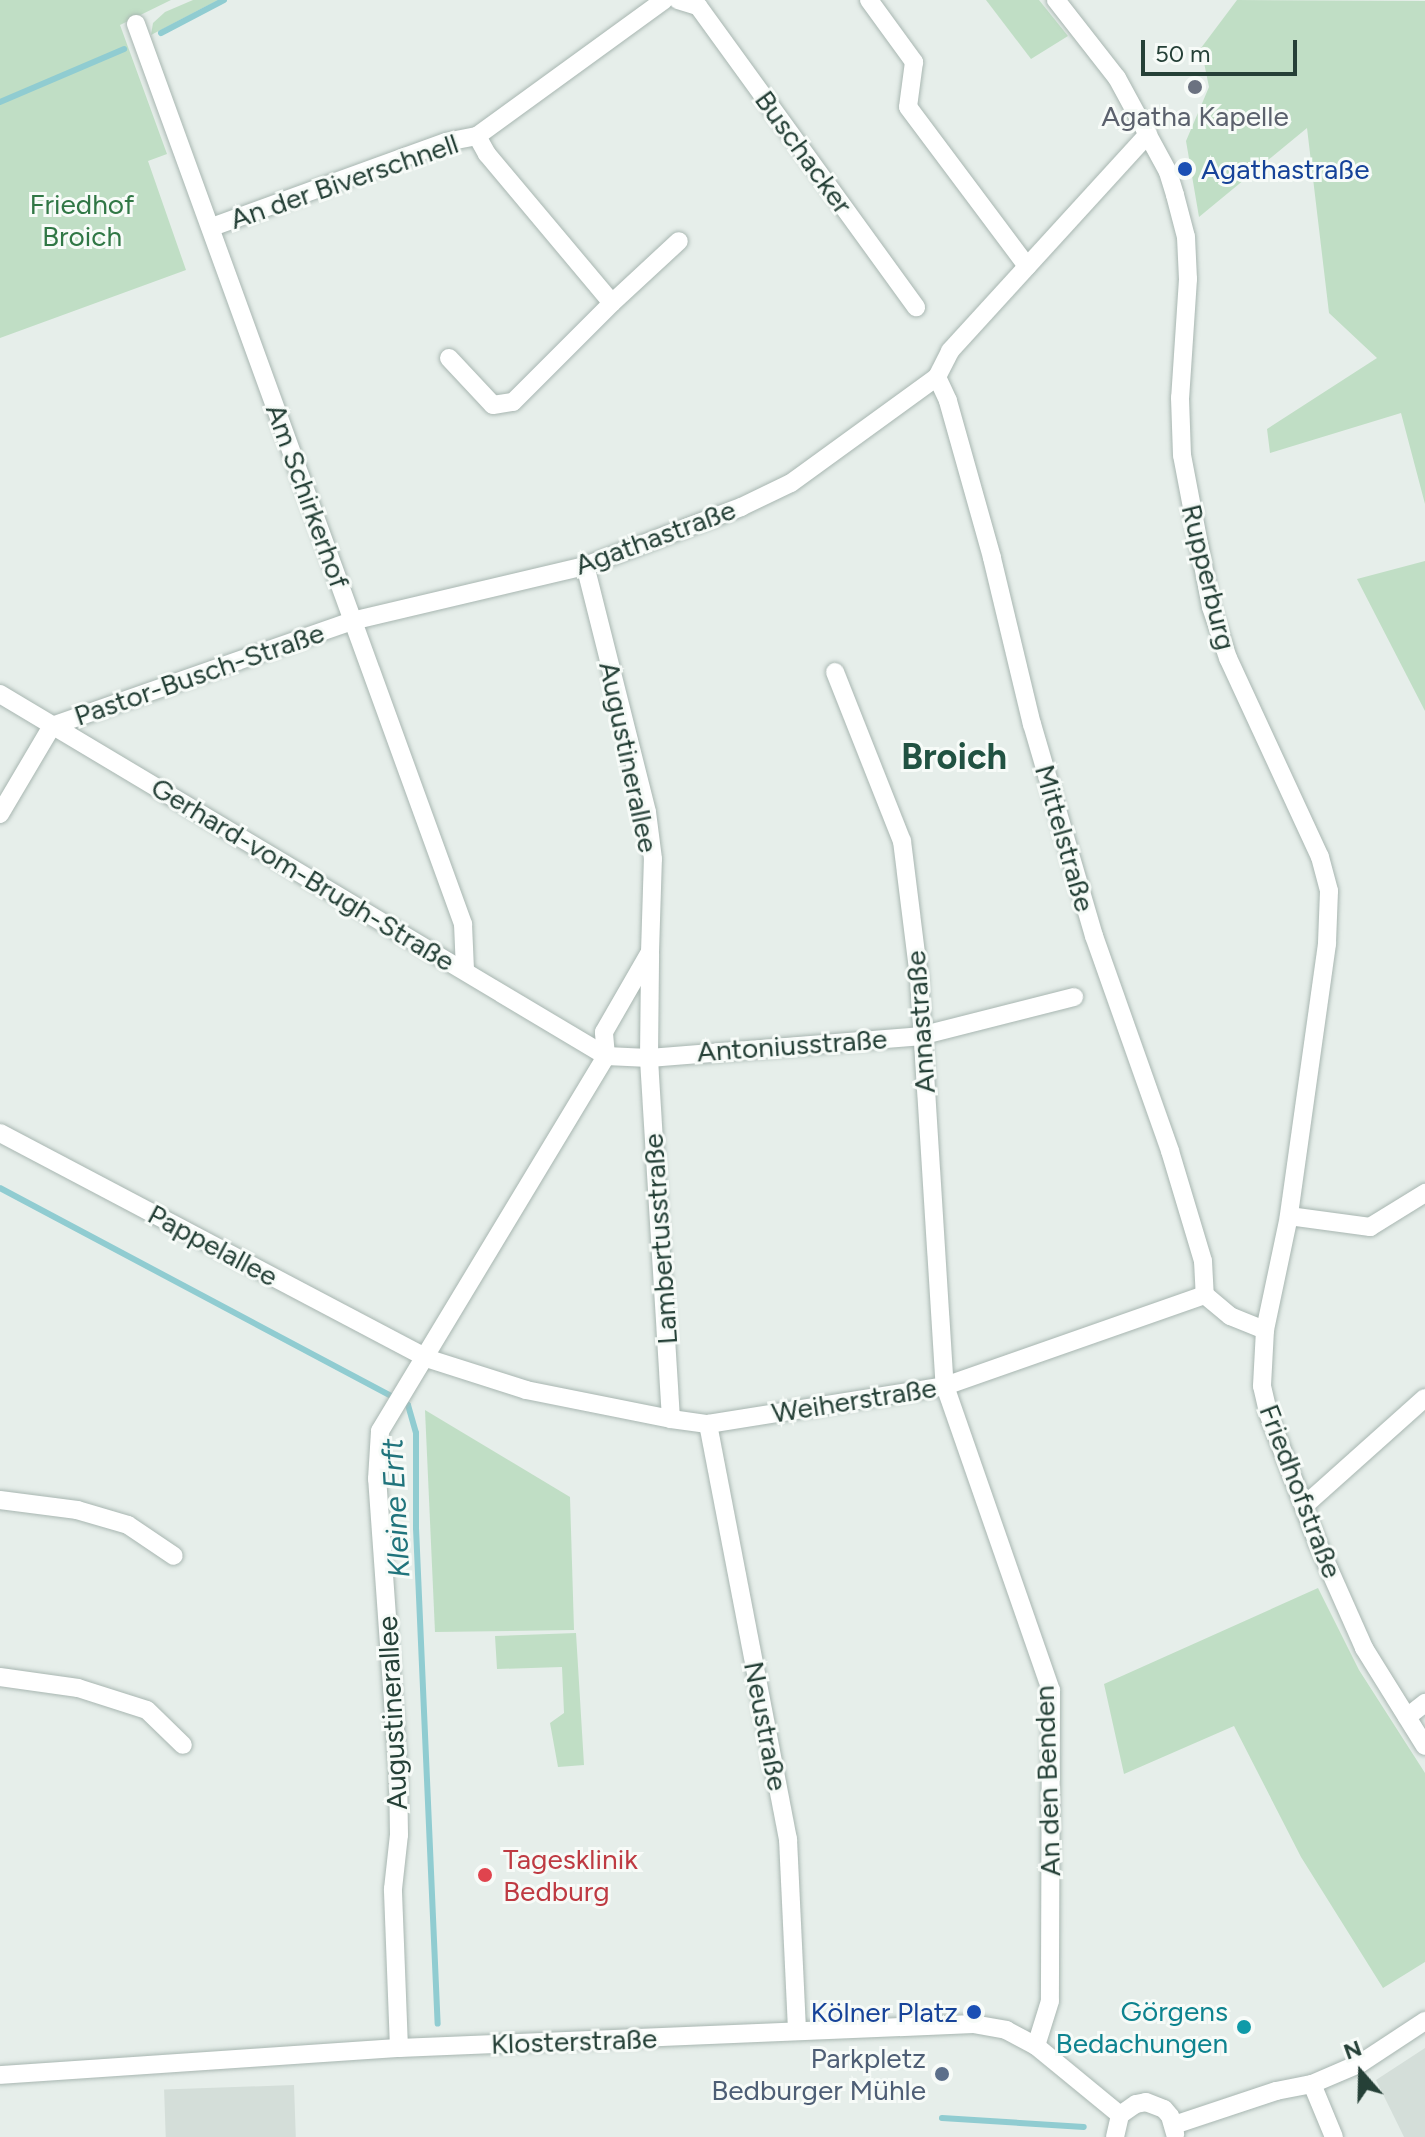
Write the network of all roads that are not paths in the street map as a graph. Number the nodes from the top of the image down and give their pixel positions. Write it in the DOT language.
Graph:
graph roads {
  1 [pos="664,0"];
  2 [pos="678,0"];
  3 [pos="869,0"];
  4 [pos="1056,0"];
  5 [pos="702,3"];
  6 [pos="136,24"];
  7 [pos="1148,134"];
  8 [pos="477,136"];
  9 [pos="212,227"];
  10 [pos="679,241"];
  11 [pos="1027,266"];
  12 [pos="612,303"];
  13 [pos="916,307"];
  14 [pos="449,358"];
  15 [pos="937,377"];
  16 [pos="585,566"];
  17 [pos="352,621"];
  18 [pos="835,672"];
  19 [pos="0,694"];
  20 [pos="52,726"];
  21 [pos="0,814"];
  22 [pos="650,952"];
  23 [pos="465,970"];
  24 [pos="1074,997"];
  25 [pos="920,1036"];
  26 [pos="606,1056"];
  27 [pos="649,1058"];
  28 [pos="0,1133"];
  29 [pos="1425,1193"];
  30 [pos="1289,1216"];
  31 [pos="1205,1295"];
  32 [pos="1265,1330"];
  33 [pos="426,1358"];
  34 [pos="945,1386"];
  35 [pos="1425,1398"];
  36 [pos="671,1419"];
  37 [pos="708,1424"];
  38 [pos="0,1500"];
  39 [pos="1304,1506"];
  40 [pos="174,1556"];
  41 [pos="0,1677"];
  42 [pos="1425,1703"];
  43 [pos="1407,1717"];
  44 [pos="183,1745"];
  45 [pos="1425,1746"];
  46 [pos="1425,2021"];
  47 [pos="797,2031"];
  48 [pos="1036,2046"];
  49 [pos="399,2048"];
  50 [pos="0,2075"];
  51 [pos="1312,2084"];
  52 [pos="1120,2115"];
  53 [pos="1174,2131"];
  54 [pos="1115,2137"];
  55 [pos="1334,2137"];
  1 -- 8 [label="street, An der Biverschnell"];
  2 -- 5 [label="street"];
  3 -- 11 [label="street"];
  4 -- 7 [label="street, Rupperburg"];
  5 -- 13 [label="street, Buschacker"];
  6 -- 9 [label="street, Am Schirkerhof"];
  7 -- 11 [label="street, Agathastraße"];
  7 -- 30 [label="street, Rupperburg"];
  8 -- 9 [label="street, An der Biverschnell"];
  8 -- 12 [label="street, An der Biverschnell"];
  9 -- 17 [label="street, Am Schirkerhof"];
  10 -- 12 [label="street"];
  11 -- 15 [label="street, Agathastraße"];
  12 -- 14 [label="street"];
  15 -- 16 [label="street, Agathastraße"];
  15 -- 31 [label="street, Mittelstraße"];
  16 -- 17 [label="street, Agathastraße"];
  16 -- 22 [label="street, Augustinerallee"];
  17 -- 20 [label="street, Pastor-Busch-Straße"];
  17 -- 23 [label="street, Am Schirkerhof"];
  18 -- 25 [label="street, Annastraße"];
  19 -- 20 [label="street, Gerhard-vom-Brugh-Straße"];
  20 -- 21 [label="street, Pastor-Busch-Straße"];
  20 -- 23 [label="street, Gerhard-vom-Brugh-Straße"];
  22 -- 26 [label="street, Augustinerallee"];
  22 -- 27 [label="street, Augustinerallee"];
  23 -- 26 [label="street, Gerhard-vom-Brugh-Straße"];
  24 -- 25 [label="street, Antoniusstraße"];
  25 -- 27 [label="street, Antoniusstraße"];
  25 -- 34 [label="street, Annastraße"];
  26 -- 27 [label="street"];
  26 -- 33 [label="street, Augustinerallee"];
  27 -- 36 [label="street, Lambertusstraße"];
  28 -- 33 [label="street, Pappelallee"];
  29 -- 30 [label="street"];
  30 -- 32 [label="street, Friedhofstraße"];
  31 -- 32 [label="street"];
  31 -- 34 [label="street, Weiherstraße"];
  32 -- 39 [label="street, Friedhofstraße"];
  33 -- 36 [label="street, Weiherstraße"];
  33 -- 49 [label="street, Augustinerallee"];
  34 -- 37 [label="street, Weiherstraße"];
  34 -- 48 [label="street, An den Benden"];
  35 -- 39 [label="street"];
  36 -- 37 [label="street, Weiherstraße"];
  37 -- 47 [label="street, Neustraße"];
  38 -- 40 [label="street"];
  39 -- 43 [label="street, Friedhofstraße"];
  41 -- 44 [label="street"];
  42 -- 43 [label="street"];
  43 -- 45 [label="street, Friedhofstraße"];
  46 -- 51 [label="street"];
  47 -- 48 [label="street, Klosterstraße"];
  47 -- 49 [label="street, Klosterstraße"];
  48 -- 52 [label="street, Klosterstraße"];
  49 -- 50 [label="street, Klosterstraße"];
  51 -- 53 [label="street"];
  51 -- 55 [label="street"];
  52 -- 53 [label="street"];
  52 -- 54 [label="street"];
}
